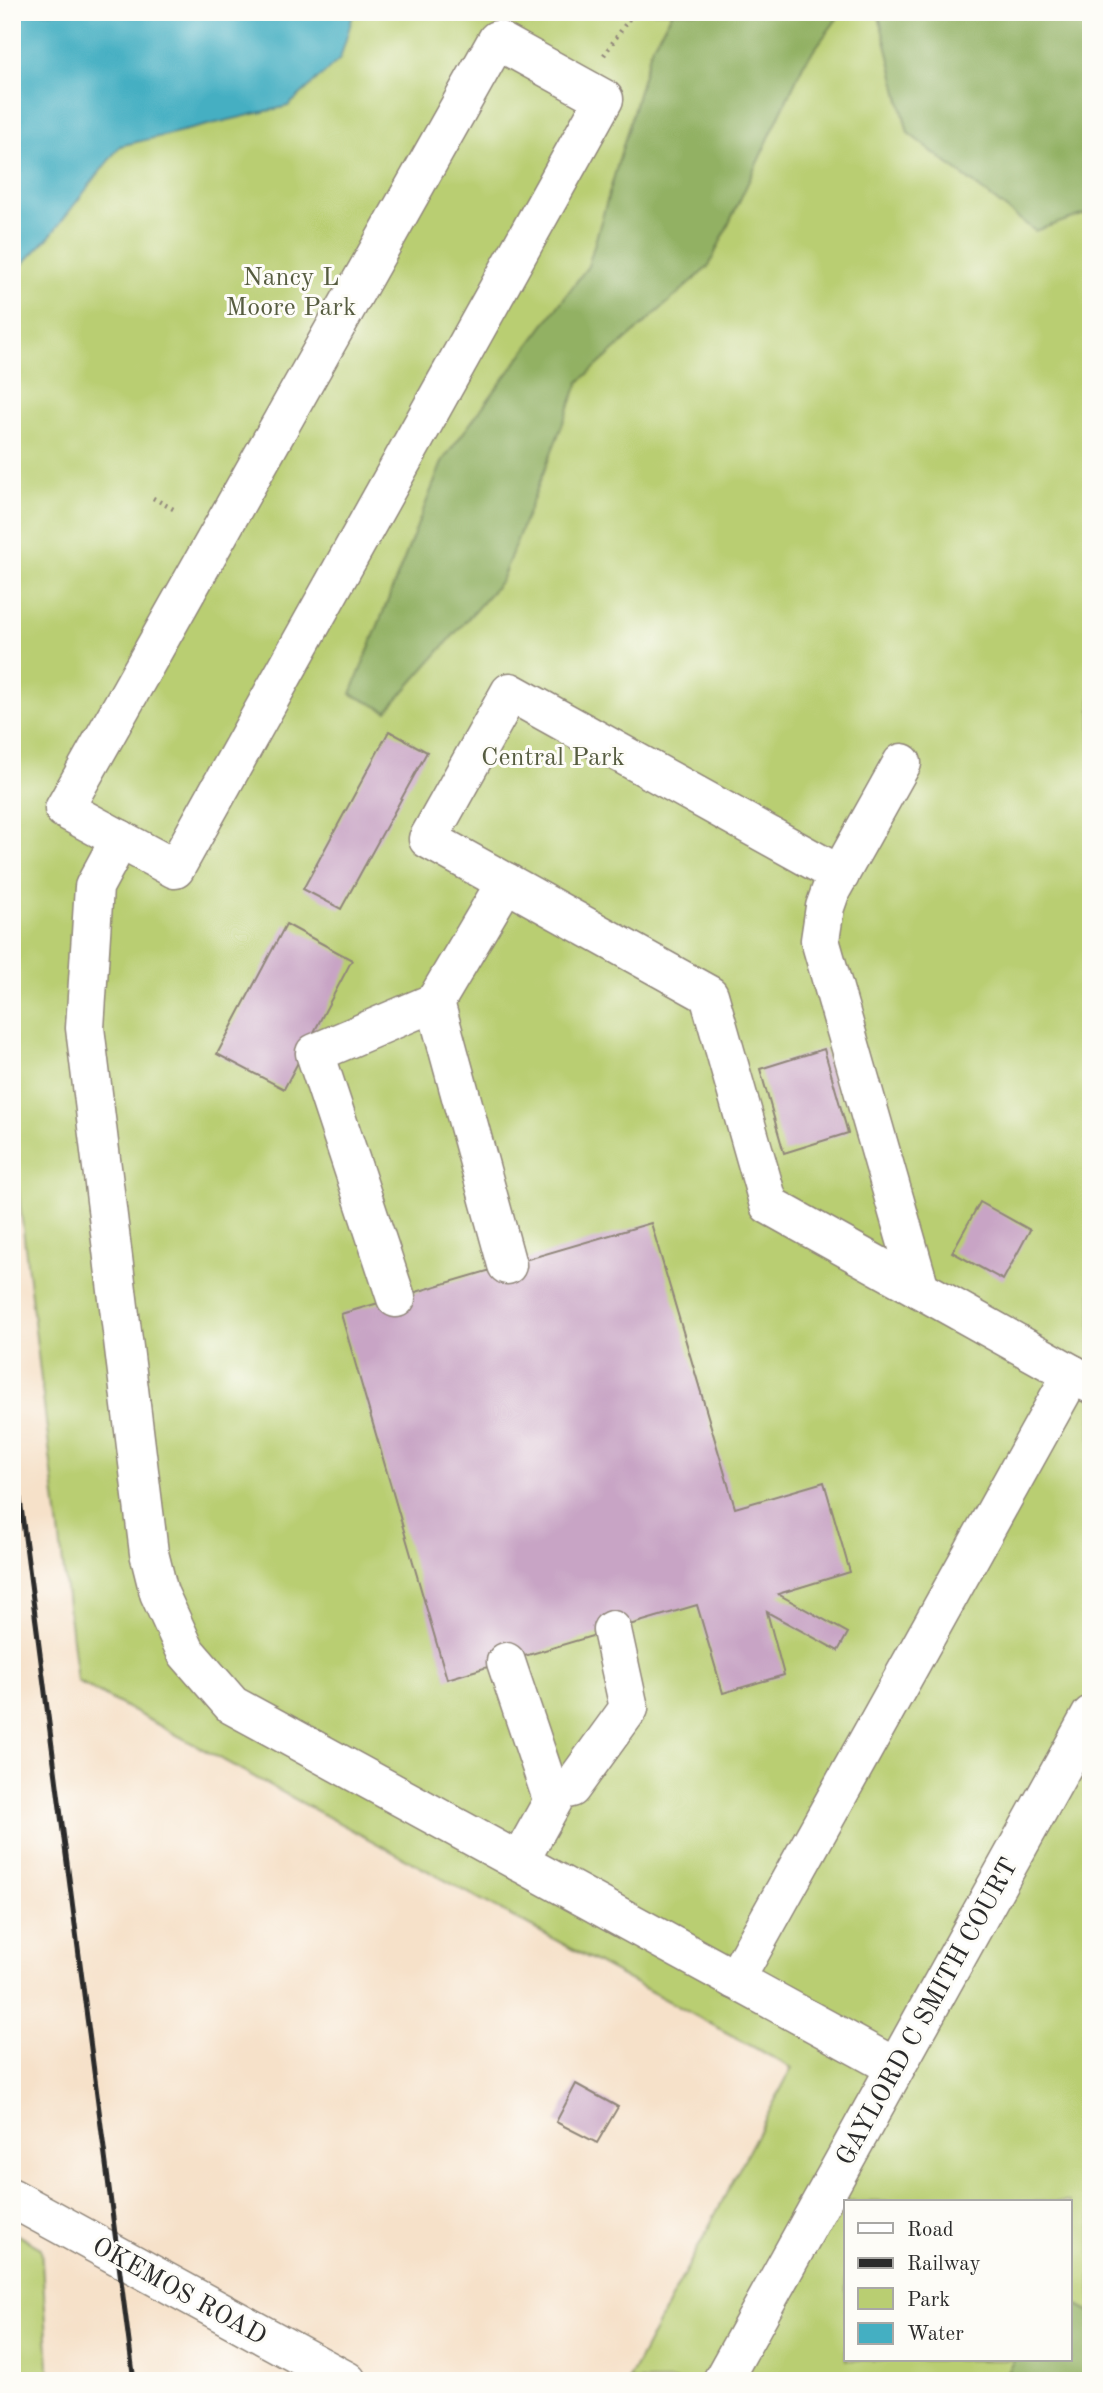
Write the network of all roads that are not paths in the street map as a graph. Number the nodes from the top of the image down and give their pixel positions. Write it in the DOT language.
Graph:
graph roads {
  1 [pos="902,764"];
  2 [pos="120,839"];
  3 [pos="840,876"];
  4 [pos="506,882"];
  5 [pos="435,1002"];
  6 [pos="507,1265"];
  7 [pos="920,1289"];
  8 [pos="396,1298"];
  9 [pos="1081,1379"];
  10 [pos="612,1630"];
  11 [pos="506,1662"];
  12 [pos="1091,1715"];
  13 [pos="559,1790"];
  14 [pos="519,1862"];
  15 [pos="736,1980"];
  16 [pos="895,2067"];
  17 [pos="12,2198"];
  18 [pos="347,2381"];
  19 [pos="722,2381"];
  1 -- 3 [label="street"];
  2 -- 2 [label="street"];
  2 -- 14 [label="street"];
  3 -- 4 [label="street"];
  3 -- 7 [label="street"];
  4 -- 5 [label="street"];
  4 -- 7 [label="street"];
  5 -- 6 [label="street"];
  5 -- 8 [label="street"];
  7 -- 9 [label="street"];
  9 -- 15 [label="street"];
  10 -- 13 [label="street"];
  11 -- 13 [label="street"];
  12 -- 16 [label="street, GAYLORD C SMITH COURT"];
  13 -- 14 [label="street"];
  14 -- 15 [label="street"];
  15 -- 16 [label="street"];
  16 -- 19 [label="street, GAYLORD C SMITH COURT"];
  17 -- 18 [label="street, OKEMOS ROAD"];
}
